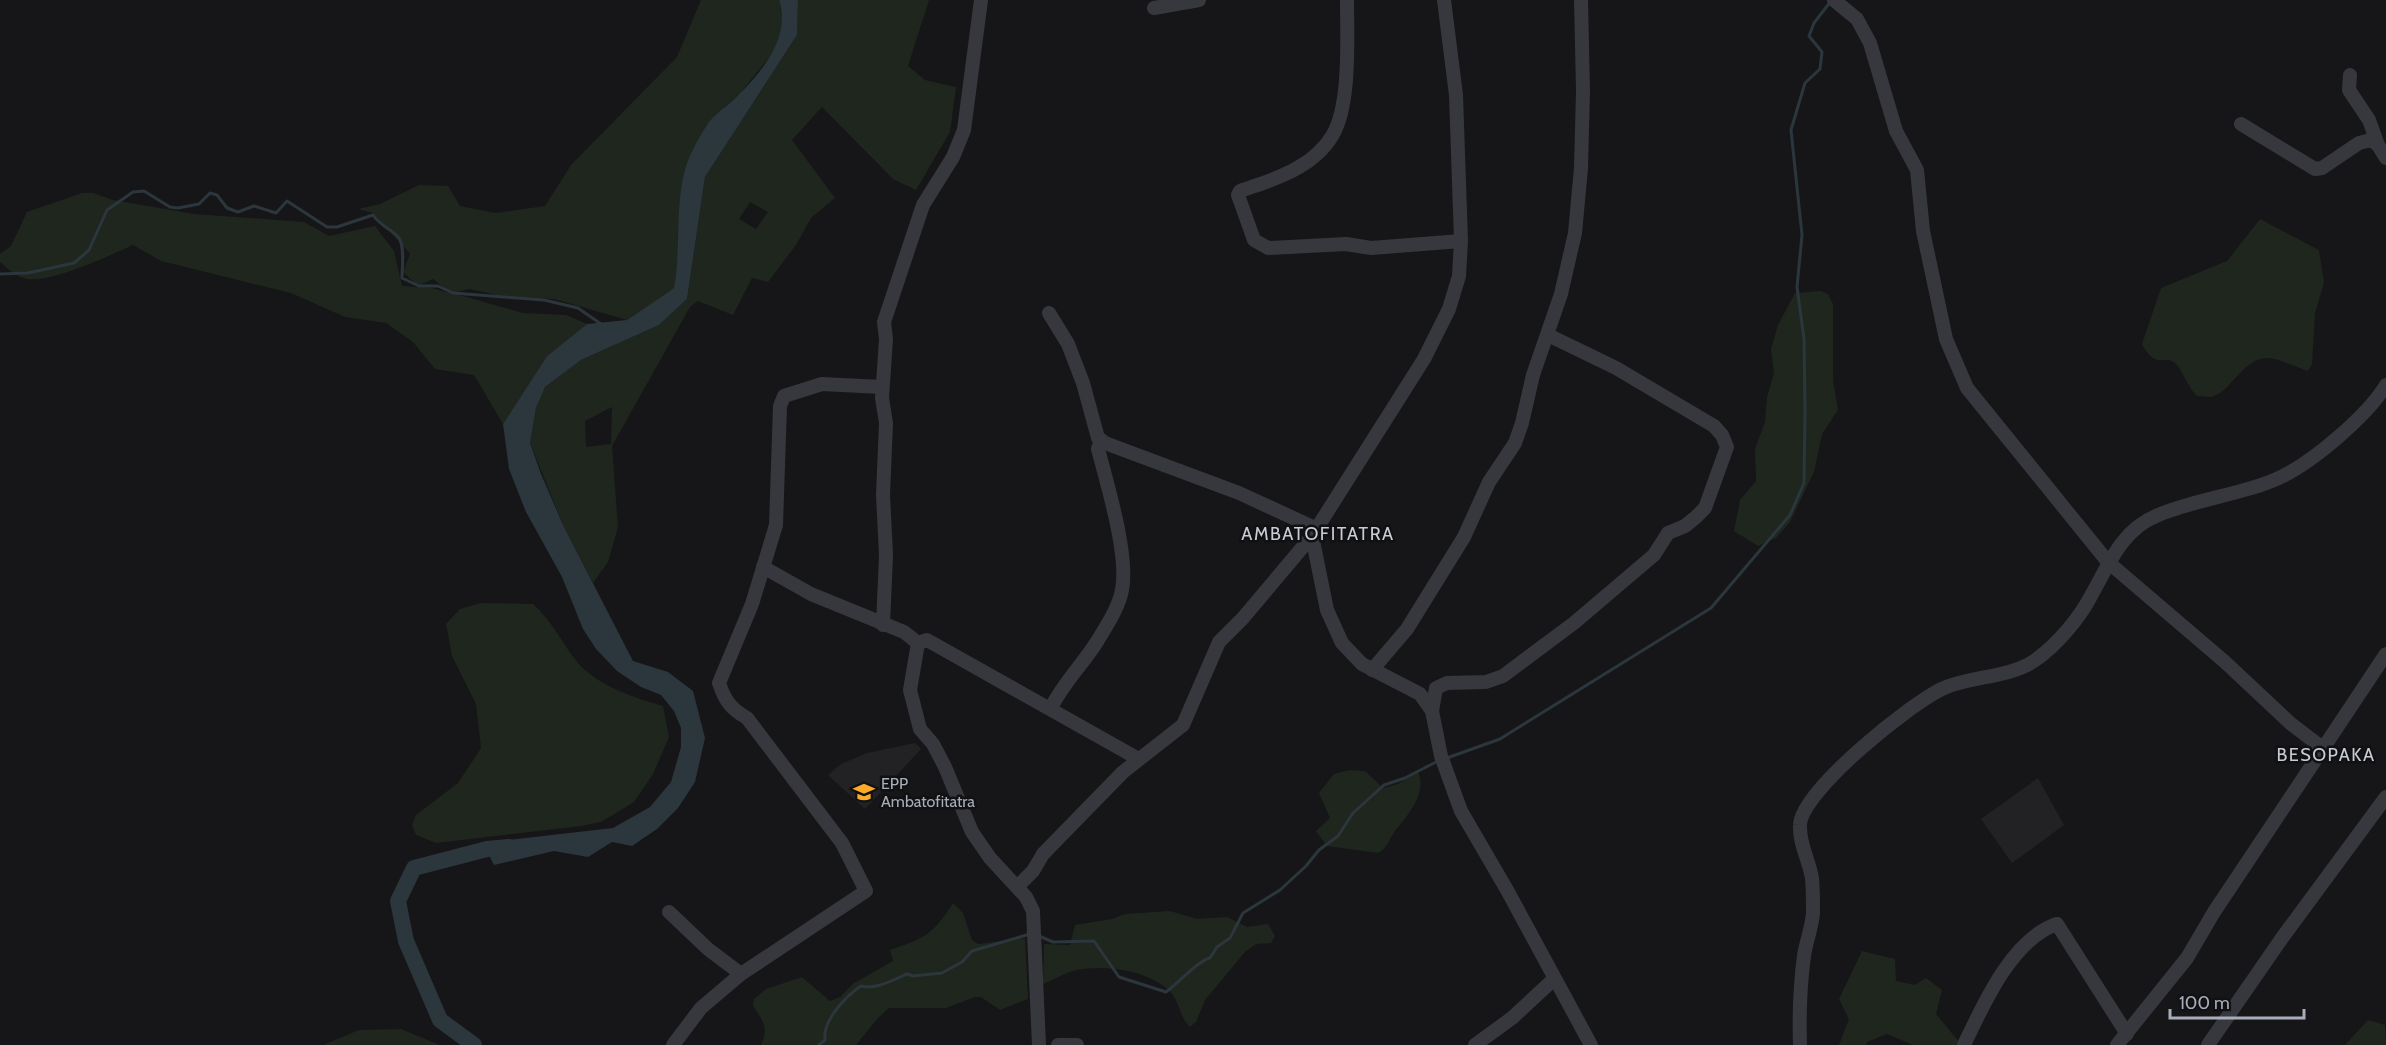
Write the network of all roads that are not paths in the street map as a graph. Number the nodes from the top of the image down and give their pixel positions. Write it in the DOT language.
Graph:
graph roads {
  1 [pos="981,0"];
  2 [pos="1199,0"];
  3 [pos="1347,0"];
  4 [pos="1444,0"];
  5 [pos="1581,0"];
  6 [pos="1834,0"];
  7 [pos="1154,8"];
  8 [pos="2350,75"];
  9 [pos="2241,124"];
  10 [pos="2378,145"];
  11 [pos="2386,158"];
  12 [pos="1461,241"];
  13 [pos="1049,313"];
  14 [pos="1548,335"];
  15 [pos="2386,385"];
  16 [pos="882,387"];
  17 [pos="1101,440"];
  18 [pos="1314,532"];
  19 [pos="2108,562"];
  20 [pos="763,567"];
  21 [pos="883,625"];
  22 [pos="918,643"];
  23 [pos="2386,654"];
  24 [pos="1372,670"];
  25 [pos="1051,708"];
  26 [pos="1432,711"];
  27 [pos="2324,749"];
  28 [pos="1137,758"];
  29 [pos="2386,797"];
  30 [pos="1033,871"];
  31 [pos="1017,887"];
  32 [pos="1033,911"];
  33 [pos="669,912"];
  34 [pos="741,974"];
  35 [pos="1554,979"];
  36 [pos="2122,1040"];
  37 [pos="673,1045"];
  38 [pos="1039,1045"];
  39 [pos="1058,1045"];
  40 [pos="1077,1045"];
  41 [pos="1475,1045"];
  42 [pos="1591,1045"];
  43 [pos="1800,1045"];
  44 [pos="1964,1045"];
  45 [pos="2208,1045"];
  1 -- 16 [label="street"];
  2 -- 7 [label="street"];
  3 -- 12 [label="street"];
  4 -- 12 [label="street"];
  5 -- 14 [label="street"];
  6 -- 19 [label="street"];
  8 -- 10 [label="street"];
  9 -- 10 [label="street"];
  10 -- 11 [label="street"];
  12 -- 18 [label="street"];
  13 -- 17 [label="street"];
  14 -- 24 [label="street"];
  14 -- 26 [label="street"];
  15 -- 19 [label="street"];
  16 -- 20 [label="street"];
  16 -- 21 [label="street"];
  17 -- 18 [label="street"];
  17 -- 25 [label="street"];
  18 -- 24 [label="street"];
  18 -- 28 [label="street"];
  19 -- 27 [label="street"];
  19 -- 43 [label="street"];
  20 -- 21 [label="street"];
  20 -- 34 [label="street"];
  21 -- 22 [label="street"];
  22 -- 25 [label="street"];
  22 -- 31 [label="street"];
  23 -- 27 [label="street"];
  24 -- 26 [label="street"];
  25 -- 28 [label="street"];
  26 -- 35 [label="street"];
  27 -- 36 [label="street"];
  28 -- 30 [label="street"];
  29 -- 45 [label="street"];
  30 -- 31 [label="street"];
  30 -- 32 [label="street"];
  31 -- 32 [label="street"];
  32 -- 38 [label="street"];
  33 -- 34 [label="street"];
  34 -- 37 [label="street"];
  35 -- 41 [label="street"];
  35 -- 42 [label="street"];
  36 -- 44 [label="street"];
  39 -- 40 [label="street"];
}
